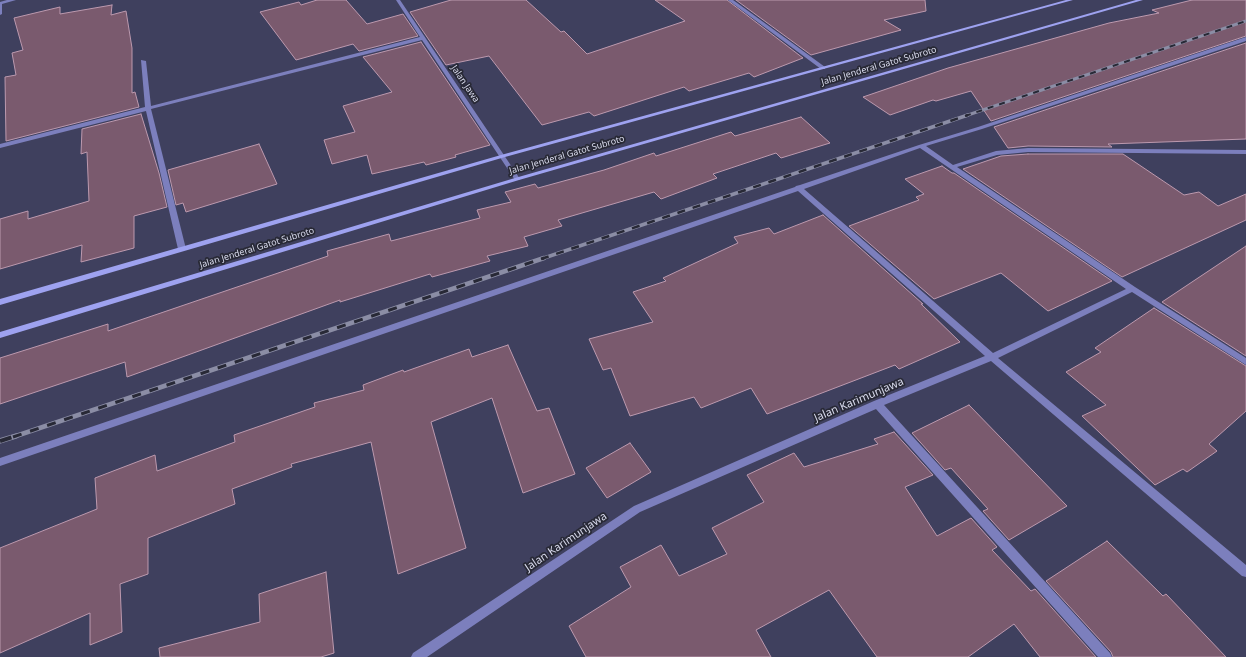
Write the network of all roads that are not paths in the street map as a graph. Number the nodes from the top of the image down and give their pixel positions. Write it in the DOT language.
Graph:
graph roads {
  1 [pos="14,0"];
  2 [pos="398,0"];
  3 [pos="730,0"];
  4 [pos="1071,0"];
  5 [pos="1141,0"];
  6 [pos="0,3"];
  7 [pos="0,14"];
  8 [pos="423,38"];
  9 [pos="1246,39"];
  10 [pos="143,61"];
  11 [pos="823,68"];
  12 [pos="148,108"];
  13 [pos="0,146"];
  14 [pos="921,146"];
  15 [pos="1246,152"];
  16 [pos="503,156"];
  17 [pos="952,167"];
  18 [pos="517,179"];
  19 [pos="798,187"];
  20 [pos="182,249"];
  21 [pos="1132,289"];
  22 [pos="0,302"];
  23 [pos="0,335"];
  24 [pos="992,357"];
  25 [pos="1246,362"];
  26 [pos="877,404"];
  27 [pos="0,462"];
  28 [pos="1246,572"];
  29 [pos="417,657"];
  30 [pos="1106,657"];
  1 -- 6 [label="street"];
  2 -- 8 [label="street, Jalan Jawa"];
  3 -- 11 [label="street"];
  4 -- 11 [label="main road, Jalan Jenderal Gatot Subroto"];
  5 -- 18 [label="main road, Jalan Jenderal Gatot Subroto"];
  6 -- 7 [label="street"];
  8 -- 12 [label="street"];
  8 -- 16 [label="street, Jalan Jawa"];
  9 -- 14 [label="street"];
  10 -- 12 [label="street"];
  11 -- 16 [label="main road, Jalan Jenderal Gatot Subroto"];
  12 -- 13 [label="street"];
  12 -- 20 [label="street"];
  14 -- 17 [label="street"];
  14 -- 19 [label="street"];
  15 -- 17 [label="street"];
  16 -- 18 [label="street, Jalan Jawa"];
  16 -- 20 [label="main road, Jalan Jenderal Gatot Subroto"];
  17 -- 21 [label="street"];
  18 -- 23 [label="main road, Jalan Jenderal Gatot Subroto"];
  19 -- 24 [label="street"];
  19 -- 27 [label="street"];
  20 -- 22 [label="main road, Jalan Jenderal Gatot Subroto"];
  21 -- 24 [label="street, Jalan Karimunjawa"];
  21 -- 25 [label="street"];
  24 -- 26 [label="street, Jalan Karimunjawa"];
  24 -- 28 [label="street"];
  26 -- 29 [label="street, Jalan Karimunjawa"];
  26 -- 30 [label="street"];
}
